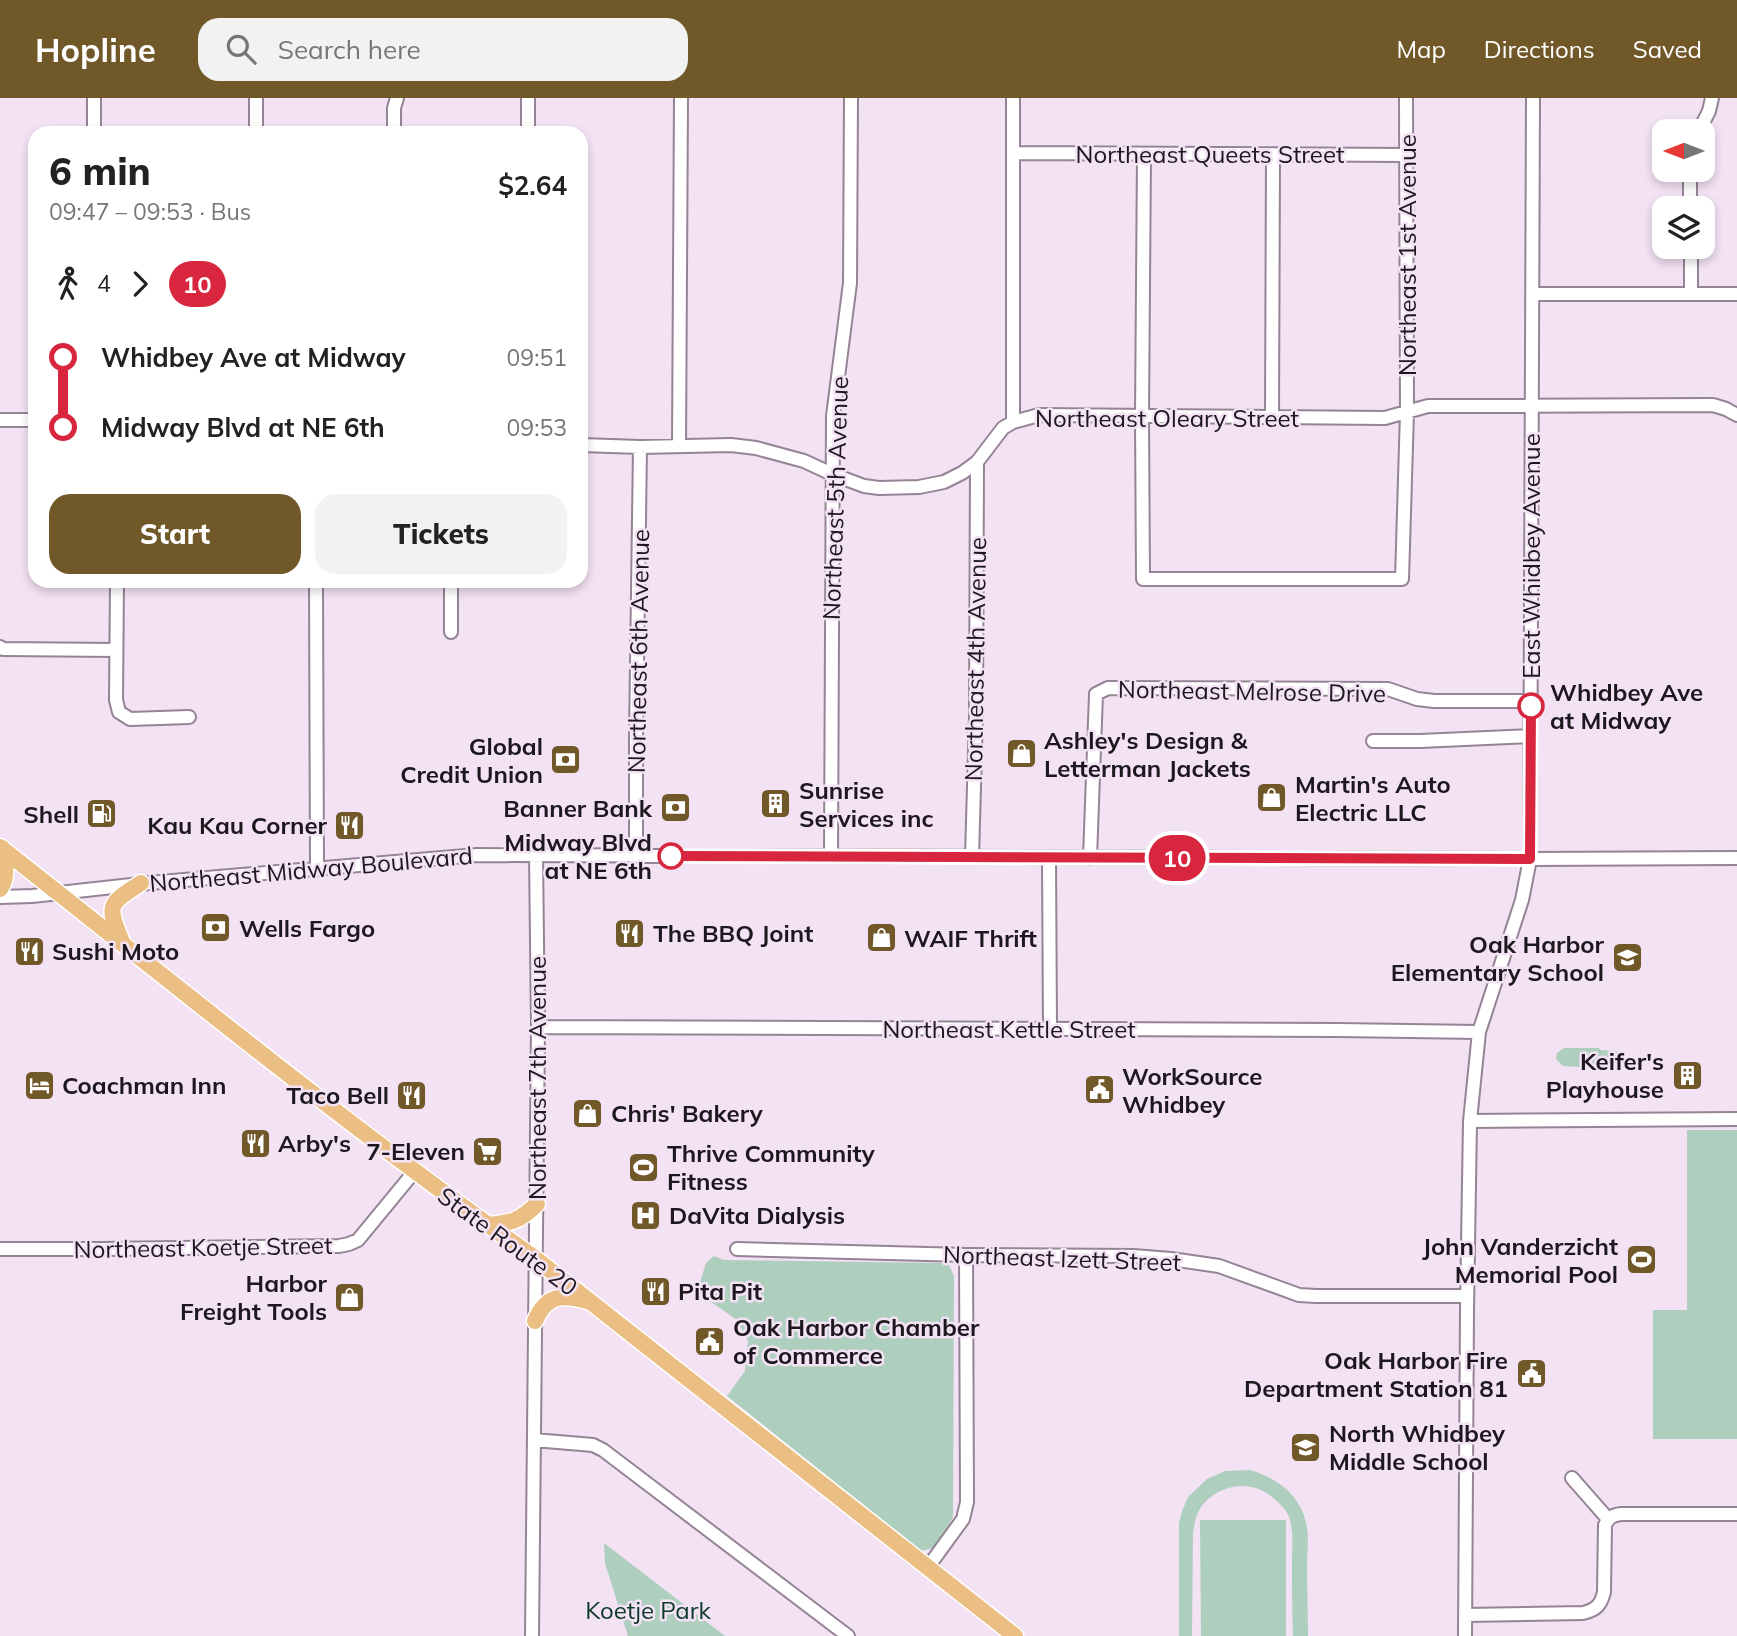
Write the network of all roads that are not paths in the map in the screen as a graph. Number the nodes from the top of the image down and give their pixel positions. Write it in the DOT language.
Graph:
graph roads {
  1 [pos="94,98"];
  2 [pos="256,98"];
  3 [pos="397,98"];
  4 [pos="528,98"];
  5 [pos="681,98"];
  6 [pos="851,98"];
  7 [pos="1013,98"];
  8 [pos="1406,98"];
  9 [pos="1533,98"];
  10 [pos="1712,98"];
  11 [pos="1705,119"];
  12 [pos="94,126"];
  13 [pos="256,126"];
  14 [pos="394,126"];
  15 [pos="528,126"];
  16 [pos="1013,153"];
  17 [pos="1144,154"];
  18 [pos="1273,155"];
  19 [pos="1407,155"];
  20 [pos="1691,259"];
  21 [pos="1533,294"];
  22 [pos="1691,294"];
  23 [pos="1737,294"];
  24 [pos="1532,405"];
  25 [pos="1407,412"];
  26 [pos="1737,415"];
  27 [pos="1142,416"];
  28 [pos="1272,417"];
  29 [pos="0,420"];
  30 [pos="28,420"];
  31 [pos="1013,422"];
  32 [pos="588,445"];
  33 [pos="679,446"];
  34 [pos="640,447"];
  35 [pos="977,461"];
  36 [pos="832,474"];
  37 [pos="117,588"];
  38 [pos="316,588"];
  39 [pos="451,588"];
  40 [pos="451,632"];
  41 [pos="0,647"];
  42 [pos="116,650"];
  43 [pos="1531,701"];
  44 [pos="190,717"];
  45 [pos="1531,736"];
  46 [pos="1373,741"];
  47 [pos="1,847"];
  48 [pos="536,855"];
  49 [pos="636,856"];
  50 [pos="831,856"];
  51 [pos="972,857"];
  52 [pos="1049,858"];
  53 [pos="1090,858"];
  54 [pos="1737,858"];
  55 [pos="1530,859"];
  56 [pos="317,869"];
  57 [pos="141,883"];
  58 [pos="0,889"];
  59 [pos="57,893"];
  60 [pos="0,897"];
  61 [pos="123,944"];
  62 [pos="538,1027"];
  63 [pos="1050,1029"];
  64 [pos="1479,1032"];
  65 [pos="1737,1119"];
  66 [pos="1470,1121"];
  67 [pos="414,1172"];
  68 [pos="537,1204"];
  69 [pos="488,1225"];
  70 [pos="0,1249"];
  71 [pos="737,1249"];
  72 [pos="966,1255"];
  73 [pos="536,1259"];
  74 [pos="1467,1296"];
  75 [pos="591,1303"];
  76 [pos="535,1321"];
  77 [pos="534,1440"];
  78 [pos="1572,1478"];
  79 [pos="1737,1514"];
  80 [pos="1608,1519"];
  81 [pos="929,1567"];
  82 [pos="1465,1615"];
  83 [pos="532,1636"];
  84 [pos="848,1636"];
  85 [pos="1015,1636"];
  86 [pos="1465,1636"];
  1 -- 12 [label="street"];
  2 -- 13 [label="street"];
  3 -- 14 [label="street"];
  4 -- 15 [label="street"];
  5 -- 33 [label="street"];
  6 -- 36 [label="street, Northeast 5th Avenue"];
  7 -- 16 [label="street"];
  8 -- 19 [label="street, Northeast 1st Avenue"];
  9 -- 21 [label="street, East Whidbey Avenue"];
  10 -- 11 [label="street"];
  16 -- 17 [label="street, Northeast Queets Street"];
  16 -- 31 [label="street"];
  17 -- 18 [label="street, Northeast Queets Street"];
  17 -- 27 [label="street"];
  18 -- 19 [label="street, Northeast Queets Street"];
  18 -- 28 [label="street"];
  19 -- 25 [label="street, Northeast 1st Avenue"];
  20 -- 22 [label="street"];
  21 -- 22 [label="street"];
  21 -- 24 [label="street, East Whidbey Avenue"];
  22 -- 23 [label="street"];
  24 -- 25 [label="street, Northeast Oleary Street"];
  24 -- 26 [label="street, Northeast Oleary Street"];
  24 -- 43 [label="street, East Whidbey Avenue"];
  25 -- 27 [label="street, Northeast 1st Avenue"];
  25 -- 28 [label="street, Northeast Oleary Street"];
  27 -- 28 [label="street, Northeast Oleary Street"];
  27 -- 31 [label="street, Northeast Oleary Street"];
  29 -- 30 [label="street"];
  31 -- 35 [label="street, Northeast Oleary Street"];
  32 -- 34 [label="street, Northeast Oleary Street"];
  33 -- 34 [label="street, Northeast Oleary Street"];
  33 -- 36 [label="street, Northeast Oleary Street"];
  34 -- 49 [label="street, Northeast 6th Avenue"];
  35 -- 36 [label="street, Northeast Oleary Street"];
  35 -- 51 [label="street, Northeast 4th Avenue"];
  36 -- 50 [label="street, Northeast 5th Avenue"];
  37 -- 42 [label="street"];
  38 -- 56 [label="street"];
  39 -- 40 [label="street"];
  41 -- 42 [label="street"];
  42 -- 44 [label="street"];
  43 -- 45 [label="street, East Whidbey Avenue"];
  43 -- 53 [label="street, Northeast Melrose Drive"];
  45 -- 46 [label="street"];
  45 -- 55 [label="street, East Whidbey Avenue"];
  47 -- 58 [label="main road"];
  47 -- 59 [label="main road, State Route 20"];
  48 -- 49 [label="street, Northeast Midway Boulevard"];
  48 -- 56 [label="street, Northeast Midway Boulevard"];
  48 -- 62 [label="street, Northeast 7th Avenue"];
  49 -- 50 [label="street, Northeast Midway Boulevard"];
  50 -- 51 [label="street, Northeast Midway Boulevard"];
  51 -- 52 [label="street, Northeast Midway Boulevard"];
  52 -- 53 [label="street, Northeast Midway Boulevard"];
  52 -- 63 [label="street"];
  53 -- 55 [label="street, Northeast Midway Boulevard"];
  54 -- 55 [label="street, Northeast Midway Boulevard"];
  55 -- 64 [label="street, East Whidbey Avenue"];
  56 -- 57 [label="street, Northeast Midway Boulevard"];
  57 -- 59 [label="street, Northeast Midway Boulevard"];
  57 -- 61 [label="main road"];
  59 -- 60 [label="street, Northeast Midway Boulevard"];
  59 -- 61 [label="main road, State Route 20"];
  61 -- 67 [label="main road, State Route 20"];
  62 -- 63 [label="street, Northeast Kettle Street"];
  62 -- 68 [label="street, Northeast 7th Avenue"];
  63 -- 64 [label="street, Northeast Kettle Street"];
  64 -- 66 [label="street, East Whidbey Avenue"];
  65 -- 66 [label="street"];
  66 -- 74 [label="street, East Whidbey Avenue"];
  67 -- 69 [label="main road, State Route 20"];
  67 -- 70 [label="street, Northeast Koetje Street"];
  68 -- 69 [label="main road"];
  68 -- 73 [label="street, Northeast 7th Avenue"];
  69 -- 73 [label="main road, State Route 20"];
  71 -- 72 [label="street, Northeast Izett Street"];
  72 -- 74 [label="street, Northeast Izett Street"];
  72 -- 81 [label="street"];
  73 -- 75 [label="main road, State Route 20"];
  73 -- 76 [label="street, Northeast 7th Avenue"];
  74 -- 82 [label="street, East Whidbey Avenue"];
  75 -- 76 [label="main road"];
  75 -- 81 [label="main road, State Route 20"];
  76 -- 77 [label="street, Northeast 7th Avenue"];
  77 -- 83 [label="street, Northeast 7th Avenue"];
  77 -- 84 [label="street"];
  78 -- 80 [label="street"];
  79 -- 80 [label="street"];
  80 -- 82 [label="street"];
  81 -- 85 [label="main road, State Route 20"];
  82 -- 86 [label="street, East Whidbey Avenue"];
}
